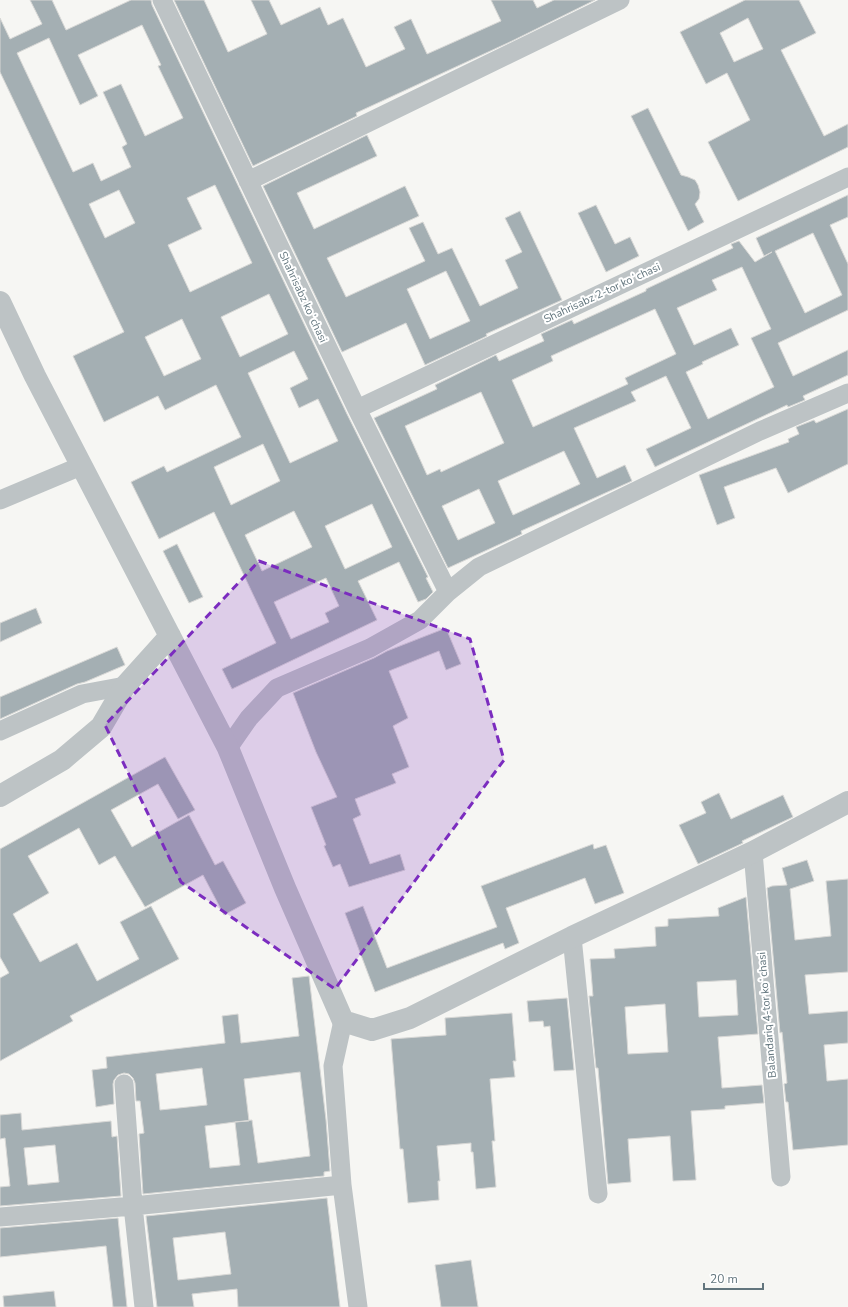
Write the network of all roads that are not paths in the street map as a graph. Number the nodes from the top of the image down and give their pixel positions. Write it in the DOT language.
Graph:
graph roads {
  1 [pos="162,0"];
  2 [pos="620,0"];
  3 [pos="848,177"];
  4 [pos="248,181"];
  5 [pos="0,302"];
  6 [pos="848,393"];
  7 [pos="357,409"];
  8 [pos="81,466"];
  9 [pos="0,500"];
  10 [pos="448,592"];
  11 [pos="170,636"];
  12 [pos="126,686"];
  13 [pos="0,731"];
  14 [pos="228,748"];
  15 [pos="0,796"];
  16 [pos="843,808"];
  17 [pos="753,852"];
  18 [pos="572,937"];
  19 [pos="343,1021"];
  20 [pos="124,1084"];
  21 [pos="781,1177"];
  22 [pos="342,1185"];
  23 [pos="598,1194"];
  24 [pos="133,1206"];
  25 [pos="0,1217"];
  26 [pos="144,1307"];
  27 [pos="358,1307"];
  1 -- 4 [label="street, Shahrisabz koʻchasi"];
  2 -- 4 [label="street"];
  3 -- 7 [label="street, Shahrisabz 2-tor koʻchasi"];
  4 -- 7 [label="street, Shahrisabz koʻchasi"];
  5 -- 8 [label="street"];
  6 -- 10 [label="street"];
  7 -- 10 [label="street, Shahrisabz koʻchasi"];
  8 -- 9 [label="street"];
  8 -- 11 [label="street"];
  10 -- 14 [label="street"];
  11 -- 12 [label="street"];
  11 -- 14 [label="street"];
  12 -- 13 [label="street"];
  12 -- 15 [label="street"];
  14 -- 19 [label="street"];
  16 -- 17 [label="street"];
  17 -- 18 [label="street"];
  17 -- 21 [label="street, Balandariq 4-tor koʻchasi"];
  18 -- 19 [label="street"];
  18 -- 23 [label="street"];
  19 -- 22 [label="street"];
  20 -- 24 [label="street"];
  22 -- 24 [label="street"];
  22 -- 27 [label="street"];
  24 -- 25 [label="street"];
  24 -- 26 [label="street"];
}
